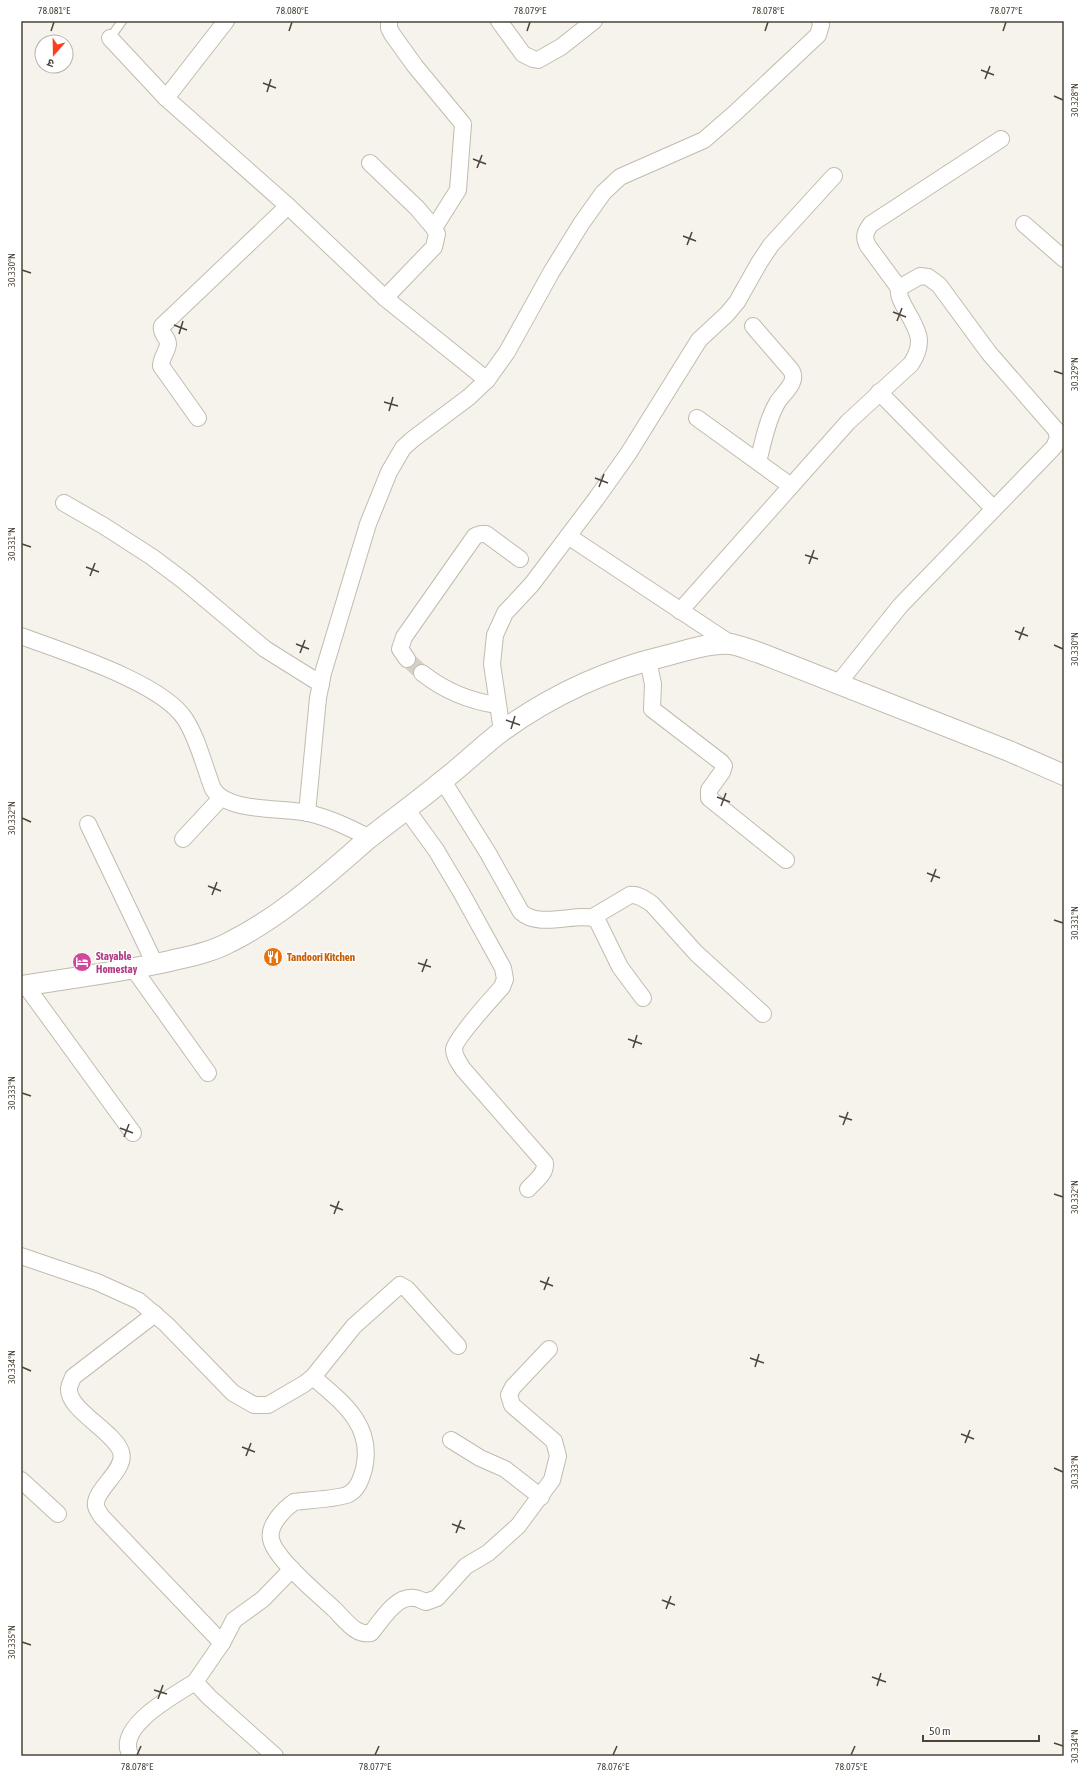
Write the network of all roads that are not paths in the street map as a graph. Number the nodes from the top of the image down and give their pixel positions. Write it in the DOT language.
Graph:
graph roads {
  1 [pos="122,21"];
  2 [pos="226,21"];
  3 [pos="389,21"];
  4 [pos="499,21"];
  5 [pos="594,21"];
  6 [pos="820,21"];
  7 [pos="110,38"];
  8 [pos="166,98"];
  9 [pos="1001,139"];
  10 [pos="370,163"];
  11 [pos="834,176"];
  12 [pos="288,206"];
  13 [pos="1024,224"];
  14 [pos="434,228"];
  15 [pos="1064,259"];
  16 [pos="899,288"];
  17 [pos="385,298"];
  18 [pos="753,326"];
  19 [pos="487,380"];
  20 [pos="879,392"];
  21 [pos="198,418"];
  22 [pos="697,418"];
  23 [pos="758,462"];
  24 [pos="791,486"];
  25 [pos="64,503"];
  26 [pos="993,508"];
  27 [pos="568,536"];
  28 [pos="520,559"];
  29 [pos="680,611"];
  30 [pos="21,636"];
  31 [pos="731,644"];
  32 [pos="407,659"];
  33 [pos="648,660"];
  34 [pos="422,672"];
  35 [pos="321,684"];
  36 [pos="837,685"];
  37 [pos="497,705"];
  38 [pos="502,731"];
  39 [pos="1064,775"];
  40 [pos="443,781"];
  41 [pos="220,798"];
  42 [pos="407,810"];
  43 [pos="307,813"];
  44 [pos="88,824"];
  45 [pos="370,838"];
  46 [pos="183,839"];
  47 [pos="786,860"];
  48 [pos="593,918"];
  49 [pos="155,964"];
  50 [pos="133,968"];
  51 [pos="23,986"];
  52 [pos="643,998"];
  53 [pos="764,1014"];
  54 [pos="208,1073"];
  55 [pos="133,1133"];
  56 [pos="528,1189"];
  57 [pos="21,1256"];
  58 [pos="154,1314"];
  59 [pos="458,1346"];
  60 [pos="549,1349"];
  61 [pos="313,1377"];
  62 [pos="451,1440"];
  63 [pos="21,1480"];
  64 [pos="541,1497"];
  65 [pos="58,1514"];
  66 [pos="292,1569"];
  67 [pos="222,1643"];
  68 [pos="195,1682"];
  69 [pos="131,1756"];
  70 [pos="275,1756"];
  1 -- 7 [label="lane"];
  2 -- 8 [label="street"];
  3 -- 14 [label="street"];
  4 -- 5 [label="street"];
  6 -- 19 [label="street"];
  7 -- 8 [label="street"];
  8 -- 12 [label="street"];
  9 -- 16 [label="street"];
  10 -- 14 [label="street"];
  11 -- 27 [label="street"];
  12 -- 17 [label="street"];
  12 -- 21 [label="street"];
  13 -- 15 [label="street"];
  14 -- 17 [label="street"];
  16 -- 20 [label="street"];
  16 -- 26 [label="street"];
  17 -- 19 [label="street"];
  18 -- 23 [label="street"];
  19 -- 35 [label="street"];
  20 -- 24 [label="street"];
  20 -- 26 [label="street"];
  22 -- 23 [label="street"];
  23 -- 24 [label="street"];
  24 -- 29 [label="street"];
  25 -- 35 [label="street"];
  26 -- 36 [label="street"];
  27 -- 29 [label="street"];
  27 -- 37 [label="street"];
  28 -- 32 [label="street"];
  29 -- 31 [label="street"];
  30 -- 41 [label="street"];
  31 -- 33 [label="street"];
  31 -- 36 [label="street"];
  33 -- 38 [label="street"];
  33 -- 47 [label="street"];
  34 -- 37 [label="street"];
  35 -- 43 [label="street"];
  36 -- 39 [label="street"];
  37 -- 38 [label="street"];
  38 -- 40 [label="street"];
  40 -- 42 [label="street"];
  40 -- 48 [label="street"];
  41 -- 43 [label="street"];
  41 -- 46 [label="street"];
  42 -- 45 [label="street"];
  42 -- 56 [label="street"];
  43 -- 45 [label="street"];
  44 -- 49 [label="street"];
  45 -- 49 [label="street"];
  48 -- 52 [label="street"];
  48 -- 53 [label="street"];
  49 -- 50 [label="street"];
  50 -- 51 [label="street"];
  50 -- 54 [label="street"];
  51 -- 55 [label="street"];
  57 -- 58 [label="street"];
  58 -- 61 [label="street"];
  58 -- 67 [label="street"];
  59 -- 61 [label="street"];
  60 -- 64 [label="street"];
  61 -- 66 [label="street"];
  62 -- 64 [label="street"];
  63 -- 65 [label="street"];
  64 -- 66 [label="street"];
  66 -- 67 [label="street"];
  67 -- 68 [label="street"];
  68 -- 69 [label="street"];
  68 -- 70 [label="street"];
}
